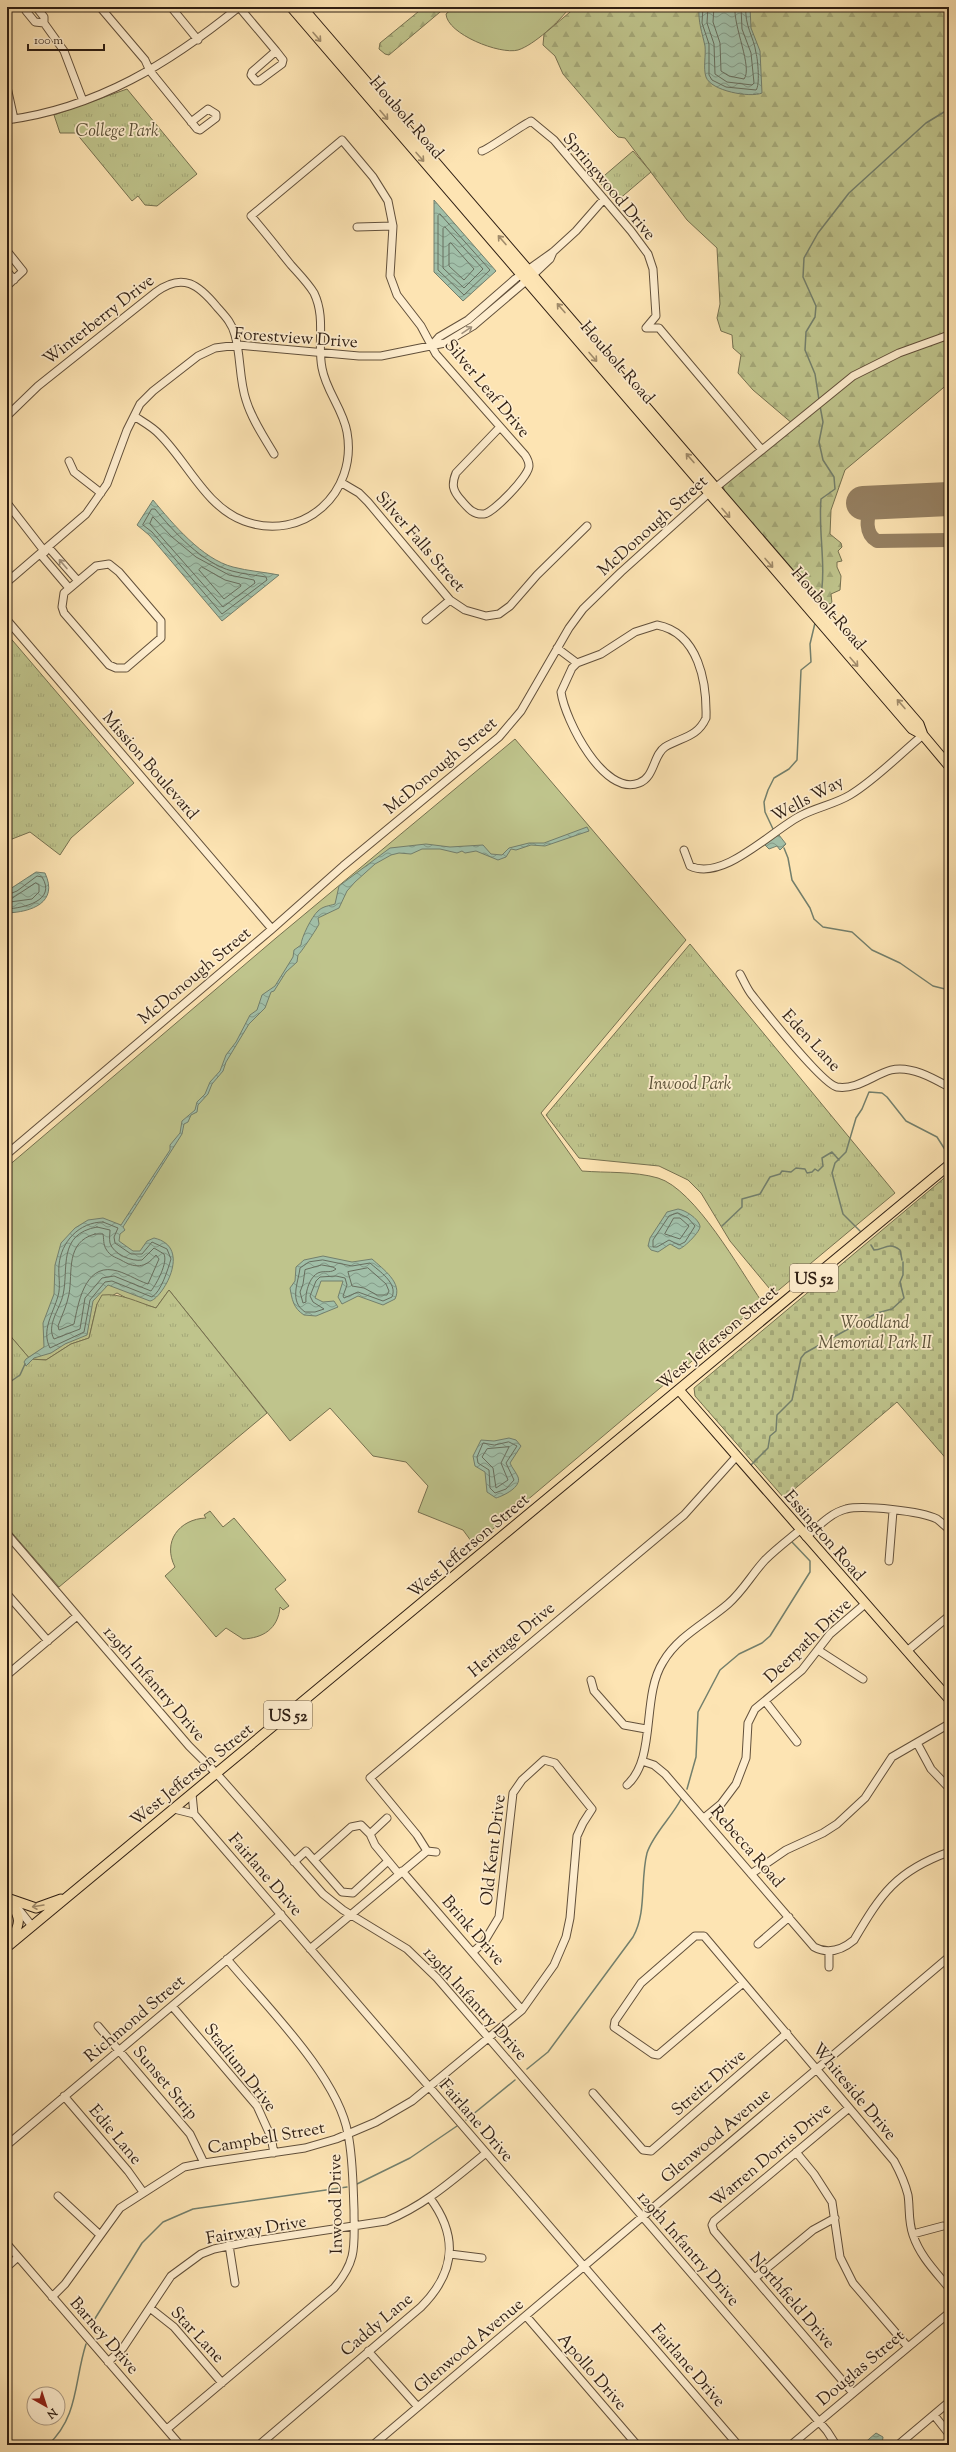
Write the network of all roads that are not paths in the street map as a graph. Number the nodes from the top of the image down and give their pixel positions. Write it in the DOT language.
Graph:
graph roads {
  1 [pos="26,7"];
  2 [pos="36,7"];
  3 [pos="100,7"];
  4 [pos="171,7"];
  5 [pos="239,7"];
  6 [pos="291,7"];
  7 [pos="302,7"];
  8 [pos="44,23"];
  9 [pos="198,40"];
  10 [pos="276,51"];
  11 [pos="150,71"];
  12 [pos="7,87"];
  13 [pos="83,101"];
  14 [pos="11,120"];
  15 [pos="191,122"];
  16 [pos="482,151"];
  17 [pos="604,199"];
  18 [pos="392,226"];
  19 [pos="357,227"];
  20 [pos="7,251"];
  21 [pos="7,271"];
  22 [pos="527,275"];
  23 [pos="14,280"];
  24 [pos="7,286"];
  25 [pos="949,335"];
  26 [pos="238,345"];
  27 [pos="432,345"];
  28 [pos="321,353"];
  29 [pos="7,416"];
  30 [pos="134,416"];
  31 [pos="500,427"];
  32 [pos="762,450"];
  33 [pos="274,454"];
  34 [pos="69,461"];
  35 [pos="342,483"];
  36 [pos="712,491"];
  37 [pos="100,493"];
  38 [pos="7,503"];
  39 [pos="587,526"];
  40 [pos="45,551"];
  41 [pos="7,582"];
  42 [pos="73,585"];
  43 [pos="450,600"];
  44 [pos="7,620"];
  45 [pos="426,620"];
  46 [pos="557,648"];
  47 [pos="577,663"];
  48 [pos="923,735"];
  49 [pos="949,766"];
  50 [pos="684,850"];
  51 [pos="272,929"];
  52 [pos="740,974"];
  53 [pos="949,1086"];
  54 [pos="7,1154"];
  55 [pos="949,1165"];
  56 [pos="679,1390"];
  57 [pos="736,1457"];
  58 [pos="893,1511"];
  59 [pos="949,1529"];
  60 [pos="800,1530"];
  61 [pos="7,1534"];
  62 [pos="806,1537"];
  63 [pos="889,1561"];
  64 [pos="7,1594"];
  65 [pos="865,1604"];
  66 [pos="77,1616"];
  67 [pos="949,1616"];
  68 [pos="48,1641"];
  69 [pos="818,1650"];
  70 [pos="907,1651"];
  71 [pos="8,1673"];
  72 [pos="863,1679"];
  73 [pos="591,1680"];
  74 [pos="949,1699"];
  75 [pos="765,1701"];
  76 [pos="949,1724"];
  77 [pos="646,1729"];
  78 [pos="797,1742"];
  79 [pos="917,1743"];
  80 [pos="642,1761"];
  81 [pos="216,1774"];
  82 [pos="627,1785"];
  83 [pos="949,1788"];
  84 [pos="192,1794"];
  85 [pos="174,1809"];
  86 [pos="592,1809"];
  87 [pos="194,1814"];
  88 [pos="387,1818"];
  89 [pos="704,1818"];
  90 [pos="370,1834"];
  91 [pos="427,1851"];
  92 [pos="436,1852"];
  93 [pos="949,1852"];
  94 [pos="314,1860"];
  95 [pos="388,1861"];
  96 [pos="294,1862"];
  97 [pos="401,1872"];
  98 [pos="751,1874"];
  99 [pos="8,1897"];
  100 [pos="66,1897"];
  101 [pos="281,1914"];
  102 [pos="350,1915"];
  103 [pos="789,1917"];
  104 [pos="32,1926"];
  105 [pos="758,1944"];
  106 [pos="7,1947"];
  107 [pos="310,1949"];
  108 [pos="473,1952"];
  109 [pos="829,1952"];
  110 [pos="949,1957"];
  111 [pos="226,1959"];
  112 [pos="829,1967"];
  113 [pos="743,1983"];
  114 [pos="172,2006"];
  115 [pos="522,2010"];
  116 [pos="98,2026"];
  117 [pos="787,2033"];
  118 [pos="488,2038"];
  119 [pos="120,2050"];
  120 [pos="818,2068"];
  121 [pos="429,2087"];
  122 [pos="593,2093"];
  123 [pos="64,2096"];
  124 [pos="849,2108"];
  125 [pos="348,2133"];
  126 [pos="7,2146"];
  127 [pos="796,2152"];
  128 [pos="274,2153"];
  129 [pos="486,2153"];
  130 [pos="204,2163"];
  131 [pos="143,2192"];
  132 [pos="58,2196"];
  133 [pos="430,2198"];
  134 [pos="642,2216"];
  135 [pos="835,2218"];
  136 [pos="712,2225"];
  137 [pos="943,2226"];
  138 [pos="354,2228"];
  139 [pos="99,2234"];
  140 [pos="913,2234"];
  141 [pos="7,2244"];
  142 [pos="229,2245"];
  143 [pos="450,2254"];
  144 [pos="18,2258"];
  145 [pos="482,2258"];
  146 [pos="584,2266"];
  147 [pos="7,2267"];
  148 [pos="755,2278"];
  149 [pos="235,2283"];
  150 [pos="949,2288"];
  151 [pos="52,2297"];
  152 [pos="150,2308"];
  153 [pos="949,2313"];
  154 [pos="526,2316"];
  155 [pos="908,2347"];
  156 [pos="368,2351"];
  157 [pos="108,2362"];
  158 [pos="222,2383"];
  159 [pos="853,2393"];
  160 [pos="949,2402"];
  161 [pos="418,2408"];
  162 [pos="934,2415"];
  163 [pos="818,2422"];
  164 [pos="166,2429"];
  165 [pos="949,2434"];
  166 [pos="180,2445"];
  167 [pos="259,2445"];
  168 [pos="373,2445"];
  169 [pos="637,2445"];
  170 [pos="738,2445"];
  171 [pos="791,2445"];
  172 [pos="836,2445"];
  173 [pos="898,2445"];
  1 -- 8 [label="street"];
  2 -- 8 [label="street"];
  3 -- 11 [label="street"];
  4 -- 9 [label="street"];
  5 -- 9 [label="street"];
  5 -- 10 [label="street"];
  6 -- 22 [label="main road, Houbolt Road, one-way"];
  22 -- 7 [label="main road, Houbolt Road, one-way"];
  8 -- 13 [label="street"];
  9 -- 11 [label="street"];
  10 -- 10 [label="street"];
  11 -- 13 [label="street"];
  11 -- 15 [label="street"];
  12 -- 14 [label="street"];
  13 -- 14 [label="street"];
  16 -- 17 [label="street, Springwood Drive"];
  17 -- 22 [label="street, Forestview Drive"];
  17 -- 32 [label="street, Springwood Drive"];
  18 -- 19 [label="street"];
  18 -- 27 [label="street, Silver Leaf Drive"];
  18 -- 28 [label="street, Silver Leaf Drive"];
  20 -- 23 [label="street"];
  21 -- 23 [label="street"];
  22 -- 27 [label="street, Forestview Drive"];
  22 -- 36 [label="main road, Houbolt Road"];
  23 -- 24 [label="street"];
  25 -- 32 [label="street, McDonough Street"];
  26 -- 28 [label="street, Forestview Drive"];
  26 -- 29 [label="street, Winterberry Drive"];
  26 -- 30 [label="street, Forestview Drive"];
  26 -- 33 [label="street, Winterberry Drive"];
  27 -- 28 [label="street, Forestview Drive"];
  27 -- 31 [label="street, Silver Leaf Drive"];
  28 -- 35 [label="street"];
  30 -- 35 [label="street"];
  30 -- 37 [label="street, Forestview Drive"];
  31 -- 31 [label="street, Silver Leaf Drive"];
  32 -- 36 [label="street, McDonough Street"];
  34 -- 37 [label="street"];
  35 -- 43 [label="street, Silver Falls Street"];
  36 -- 46 [label="street, McDonough Street"];
  36 -- 48 [label="main road, Houbolt Road"];
  37 -- 40 [label="street, Forestview Drive"];
  38 -- 40 [label="street"];
  39 -- 43 [label="street, Silver Falls Street"];
  40 -- 41 [label="street, Forestview Drive"];
  42 -- 40 [label="street, one-way"];
  40 -- 42 [label="street"];
  42 -- 42 [label="street"];
  43 -- 45 [label="street"];
  44 -- 51 [label="street, Mission Boulevard"];
  46 -- 47 [label="street"];
  46 -- 51 [label="street, McDonough Street"];
  47 -- 47 [label="street"];
  48 -- 49 [label="main road, Houbolt Road"];
  48 -- 50 [label="street, Wells Way"];
  51 -- 54 [label="street, McDonough Street"];
  52 -- 53 [label="street, Eden Lane"];
  55 -- 56 [label="main road, West Jefferson Street / US 52"];
  56 -- 57 [label="main road, Essington Road"];
  56 -- 81 [label="main road, West Jefferson Street / US 52"];
  57 -- 60 [label="main road, Essington Road"];
  57 -- 91 [label="street, Heritage Drive"];
  58 -- 59 [label="street"];
  58 -- 62 [label="street"];
  58 -- 63 [label="street"];
  60 -- 62 [label="main road, Essington Road"];
  60 -- 77 [label="street"];
  61 -- 66 [label="street, 129th Infantry Drive"];
  62 -- 65 [label="main road, Essington Road"];
  64 -- 68 [label="street"];
  65 -- 69 [label="street, Deerpath Drive"];
  65 -- 70 [label="main road, Essington Road"];
  66 -- 68 [label="street"];
  66 -- 81 [label="street, 129th Infantry Drive"];
  67 -- 70 [label="street"];
  68 -- 71 [label="street"];
  69 -- 72 [label="street"];
  69 -- 75 [label="street, Deerpath Drive"];
  70 -- 74 [label="main road, Essington Road"];
  73 -- 77 [label="street"];
  75 -- 78 [label="street"];
  75 -- 89 [label="street, Deerpath Drive"];
  76 -- 79 [label="street"];
  77 -- 80 [label="street"];
  79 -- 83 [label="street"];
  79 -- 98 [label="street"];
  80 -- 82 [label="street"];
  80 -- 89 [label="street, Rebecca Road"];
  81 -- 84 [label="main road, West Jefferson Street / US 52"];
  81 -- 96 [label="street, 129th Infantry Drive"];
  84 -- 85 [label="main road, West Jefferson Street / US 52"];
  84 -- 87 [label="street"];
  85 -- 87 [label="street"];
  85 -- 100 [label="main road, West Jefferson Street / US 52"];
  86 -- 108 [label="street, Old Kent Drive"];
  86 -- 115 [label="street, Campbell Street"];
  87 -- 101 [label="street, Fairlane Drive"];
  88 -- 90 [label="street"];
  89 -- 98 [label="street, Rebecca Road"];
  90 -- 94 [label="street"];
  90 -- 95 [label="street, Brink Drive"];
  91 -- 92 [label="street"];
  91 -- 97 [label="street"];
  93 -- 109 [label="street"];
  94 -- 95 [label="street"];
  94 -- 96 [label="street"];
  95 -- 97 [label="street, Brink Drive"];
  96 -- 102 [label="street, 129th Infantry Drive"];
  97 -- 102 [label="street"];
  97 -- 108 [label="street, Brink Drive"];
  98 -- 103 [label="street, Rebecca Road"];
  100 -- 99 [label="main road, one-way"];
  99 -- 104 [label="street"];
  99 -- 106 [label="main road"];
  100 -- 104 [label="main road, West Jefferson Street / US 52"];
  101 -- 107 [label="street, Fairlane Drive"];
  101 -- 111 [label="street, Richmond Street"];
  102 -- 107 [label="street"];
  102 -- 118 [label="street, 129th Infantry Drive"];
  103 -- 105 [label="street"];
  103 -- 109 [label="street, Rebecca Road"];
  104 -- 106 [label="main road, West Jefferson Street / US 52"];
  107 -- 121 [label="street, Fairlane Drive"];
  108 -- 115 [label="street, Brink Drive"];
  109 -- 112 [label="street"];
  110 -- 120 [label="street, Glenwood Avenue"];
  111 -- 114 [label="street, Richmond Street"];
  111 -- 125 [label="street, Inwood Drive"];
  113 -- 113 [label="street, Whiteside Drive"];
  113 -- 117 [label="street, Whiteside Drive"];
  114 -- 119 [label="street, Richmond Street"];
  114 -- 128 [label="street, Stadium Drive"];
  115 -- 118 [label="street, Campbell Street"];
  116 -- 119 [label="street, Sunset Strip"];
  117 -- 120 [label="street, Whiteside Drive"];
  117 -- 122 [label="street, Streitz Drive"];
  118 -- 121 [label="street, Campbell Street"];
  118 -- 134 [label="street, 129th Infantry Drive"];
  119 -- 123 [label="street, Richmond Street"];
  119 -- 130 [label="street, Sunset Strip"];
  120 -- 124 [label="street, Whiteside Drive"];
  120 -- 134 [label="street, Glenwood Avenue"];
  121 -- 125 [label="street, Campbell Street"];
  121 -- 129 [label="street, Fairlane Drive"];
  123 -- 126 [label="street, Richmond Street"];
  123 -- 131 [label="street, Edie Lane"];
  124 -- 127 [label="street, Warren Dorris Drive"];
  124 -- 140 [label="street, Whiteside Drive"];
  125 -- 128 [label="street, Campbell Street"];
  125 -- 138 [label="street, Inwood Drive"];
  127 -- 135 [label="street"];
  127 -- 136 [label="street, Warren Dorris Drive"];
  128 -- 130 [label="street, Campbell Street"];
  129 -- 133 [label="street, Fairway Drive"];
  129 -- 146 [label="street, Fairlane Drive"];
  130 -- 131 [label="street, Campbell Street"];
  131 -- 139 [label="street, Campbell Street"];
  132 -- 139 [label="street"];
  133 -- 138 [label="street, Fairway Drive"];
  133 -- 143 [label="street, Caddy Lane"];
  134 -- 146 [label="street, Glenwood Avenue"];
  134 -- 163 [label="street, 129th Infantry Drive"];
  135 -- 148 [label="street"];
  135 -- 155 [label="street"];
  136 -- 148 [label="street, Northfield Drive"];
  137 -- 140 [label="street"];
  138 -- 142 [label="street, Fairway Drive"];
  138 -- 158 [label="street, Inwood Drive"];
  139 -- 151 [label="street, Campbell Street"];
  140 -- 150 [label="street, Whiteside Drive"];
  141 -- 144 [label="street, Barney Drive"];
  142 -- 149 [label="street"];
  142 -- 152 [label="street, Fairway Drive"];
  143 -- 145 [label="street"];
  143 -- 156 [label="street, Caddy Lane"];
  144 -- 147 [label="street"];
  144 -- 151 [label="street, Barney Drive"];
  146 -- 154 [label="street, Glenwood Avenue"];
  146 -- 170 [label="street, Fairlane Drive"];
  148 -- 159 [label="street, Northfield Drive"];
  151 -- 157 [label="street, Barney Drive"];
  152 -- 157 [label="street, Fairway Drive"];
  152 -- 158 [label="street, Star Lane"];
  153 -- 155 [label="street, Douglas Street"];
  154 -- 161 [label="street, Glenwood Avenue"];
  154 -- 169 [label="street, Apollo Drive"];
  155 -- 159 [label="street, Douglas Street"];
  156 -- 161 [label="street"];
  156 -- 167 [label="street, Caddy Lane"];
  157 -- 164 [label="street, Barney Drive"];
  158 -- 164 [label="street, Inwood Drive"];
  159 -- 163 [label="street, Douglas Street"];
  160 -- 162 [label="street"];
  161 -- 168 [label="street, Glenwood Avenue"];
  162 -- 165 [label="street"];
  162 -- 173 [label="street"];
  163 -- 171 [label="street, Douglas Street"];
  163 -- 172 [label="street, 129th Infantry Drive"];
  164 -- 166 [label="street, Barney Drive"];
}
